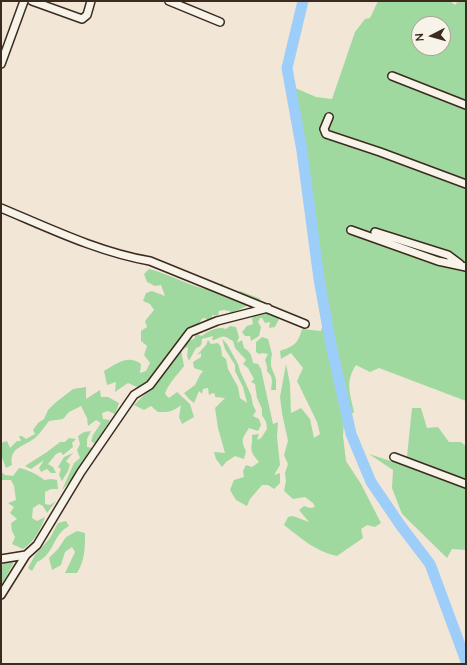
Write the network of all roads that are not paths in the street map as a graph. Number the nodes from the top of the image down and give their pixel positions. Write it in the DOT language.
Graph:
graph roads {
  1 [pos="24,1"];
  2 [pos="32,1"];
  3 [pos="91,1"];
  4 [pos="169,1"];
  5 [pos="220,22"];
  6 [pos="1,64"];
  7 [pos="392,76"];
  8 [pos="466,104"];
  9 [pos="329,117"];
  10 [pos="466,184"];
  11 [pos="1,208"];
  12 [pos="351,230"];
  13 [pos="376,232"];
  14 [pos="465,266"];
  15 [pos="268,308"];
  16 [pos="305,324"];
  17 [pos="394,457"];
  18 [pos="466,484"];
  19 [pos="26,555"];
  20 [pos="1,559"];
  21 [pos="1,596"];
  1 -- 6 [label="street"];
  2 -- 3 [label="street"];
  4 -- 5 [label="street"];
  7 -- 8 [label="street"];
  9 -- 10 [label="street"];
  11 -- 15 [label="street"];
  12 -- 14 [label="street"];
  13 -- 14 [label="street"];
  15 -- 16 [label="street"];
  15 -- 19 [label="street"];
  17 -- 18 [label="street"];
  19 -- 20 [label="street"];
  19 -- 21 [label="street"];
}
